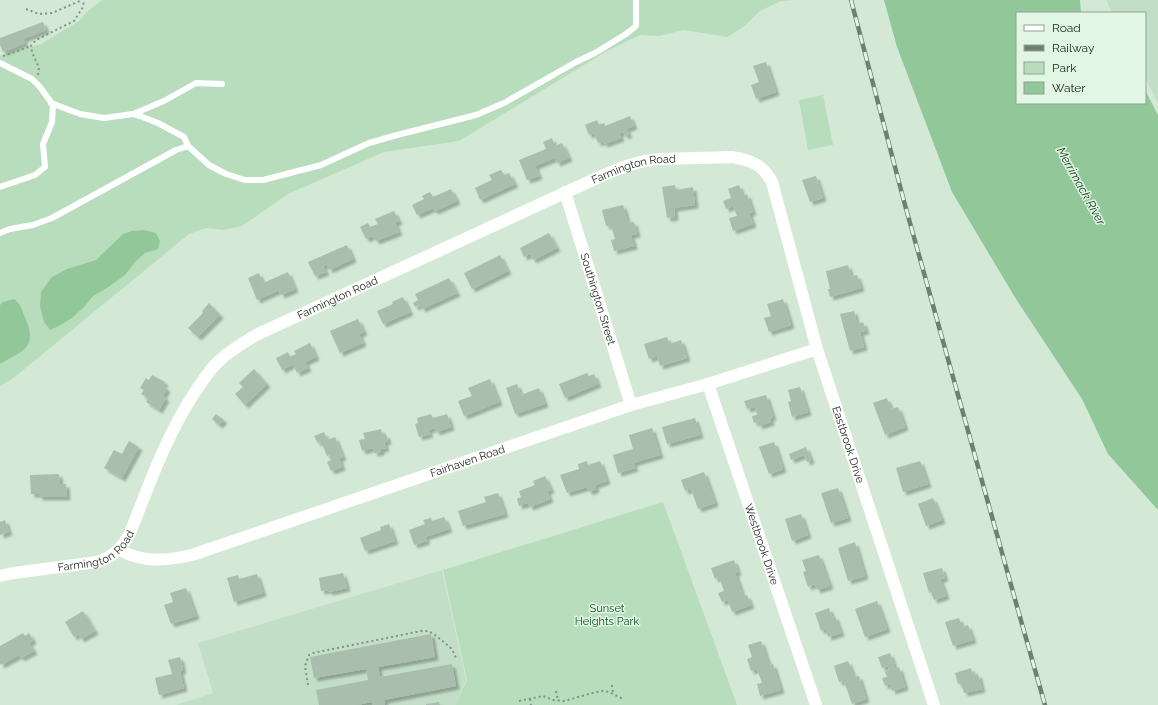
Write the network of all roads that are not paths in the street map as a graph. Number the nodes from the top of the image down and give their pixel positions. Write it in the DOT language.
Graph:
graph roads {
  1 [pos="636,0"];
  2 [pos="0,63"];
  3 [pos="222,84"];
  4 [pos="52,103"];
  5 [pos="133,114"];
  6 [pos="188,146"];
  7 [pos="772,182"];
  8 [pos="0,187"];
  9 [pos="565,192"];
  10 [pos="0,233"];
  11 [pos="817,349"];
  12 [pos="708,384"];
  13 [pos="631,405"];
  14 [pos="119,550"];
  15 [pos="0,576"];
  16 [pos="816,705"];
  17 [pos="934,705"];
  1 -- 6 [label="lane"];
  2 -- 4 [label="lane"];
  3 -- 5 [label="lane"];
  4 -- 5 [label="lane"];
  4 -- 8 [label="lane"];
  5 -- 6 [label="lane"];
  6 -- 10 [label="lane"];
  7 -- 9 [label="street, Farmington Road"];
  7 -- 11 [label="street, Eastbrook Drive"];
  9 -- 13 [label="street, Southington Street"];
  9 -- 14 [label="street, Farmington Road"];
  11 -- 12 [label="street, Fairhaven Road"];
  11 -- 17 [label="street, Eastbrook Drive"];
  12 -- 13 [label="street, Fairhaven Road"];
  12 -- 16 [label="street, Westbrook Drive"];
  13 -- 14 [label="street, Fairhaven Road"];
  14 -- 15 [label="street, Farmington Road"];
}
